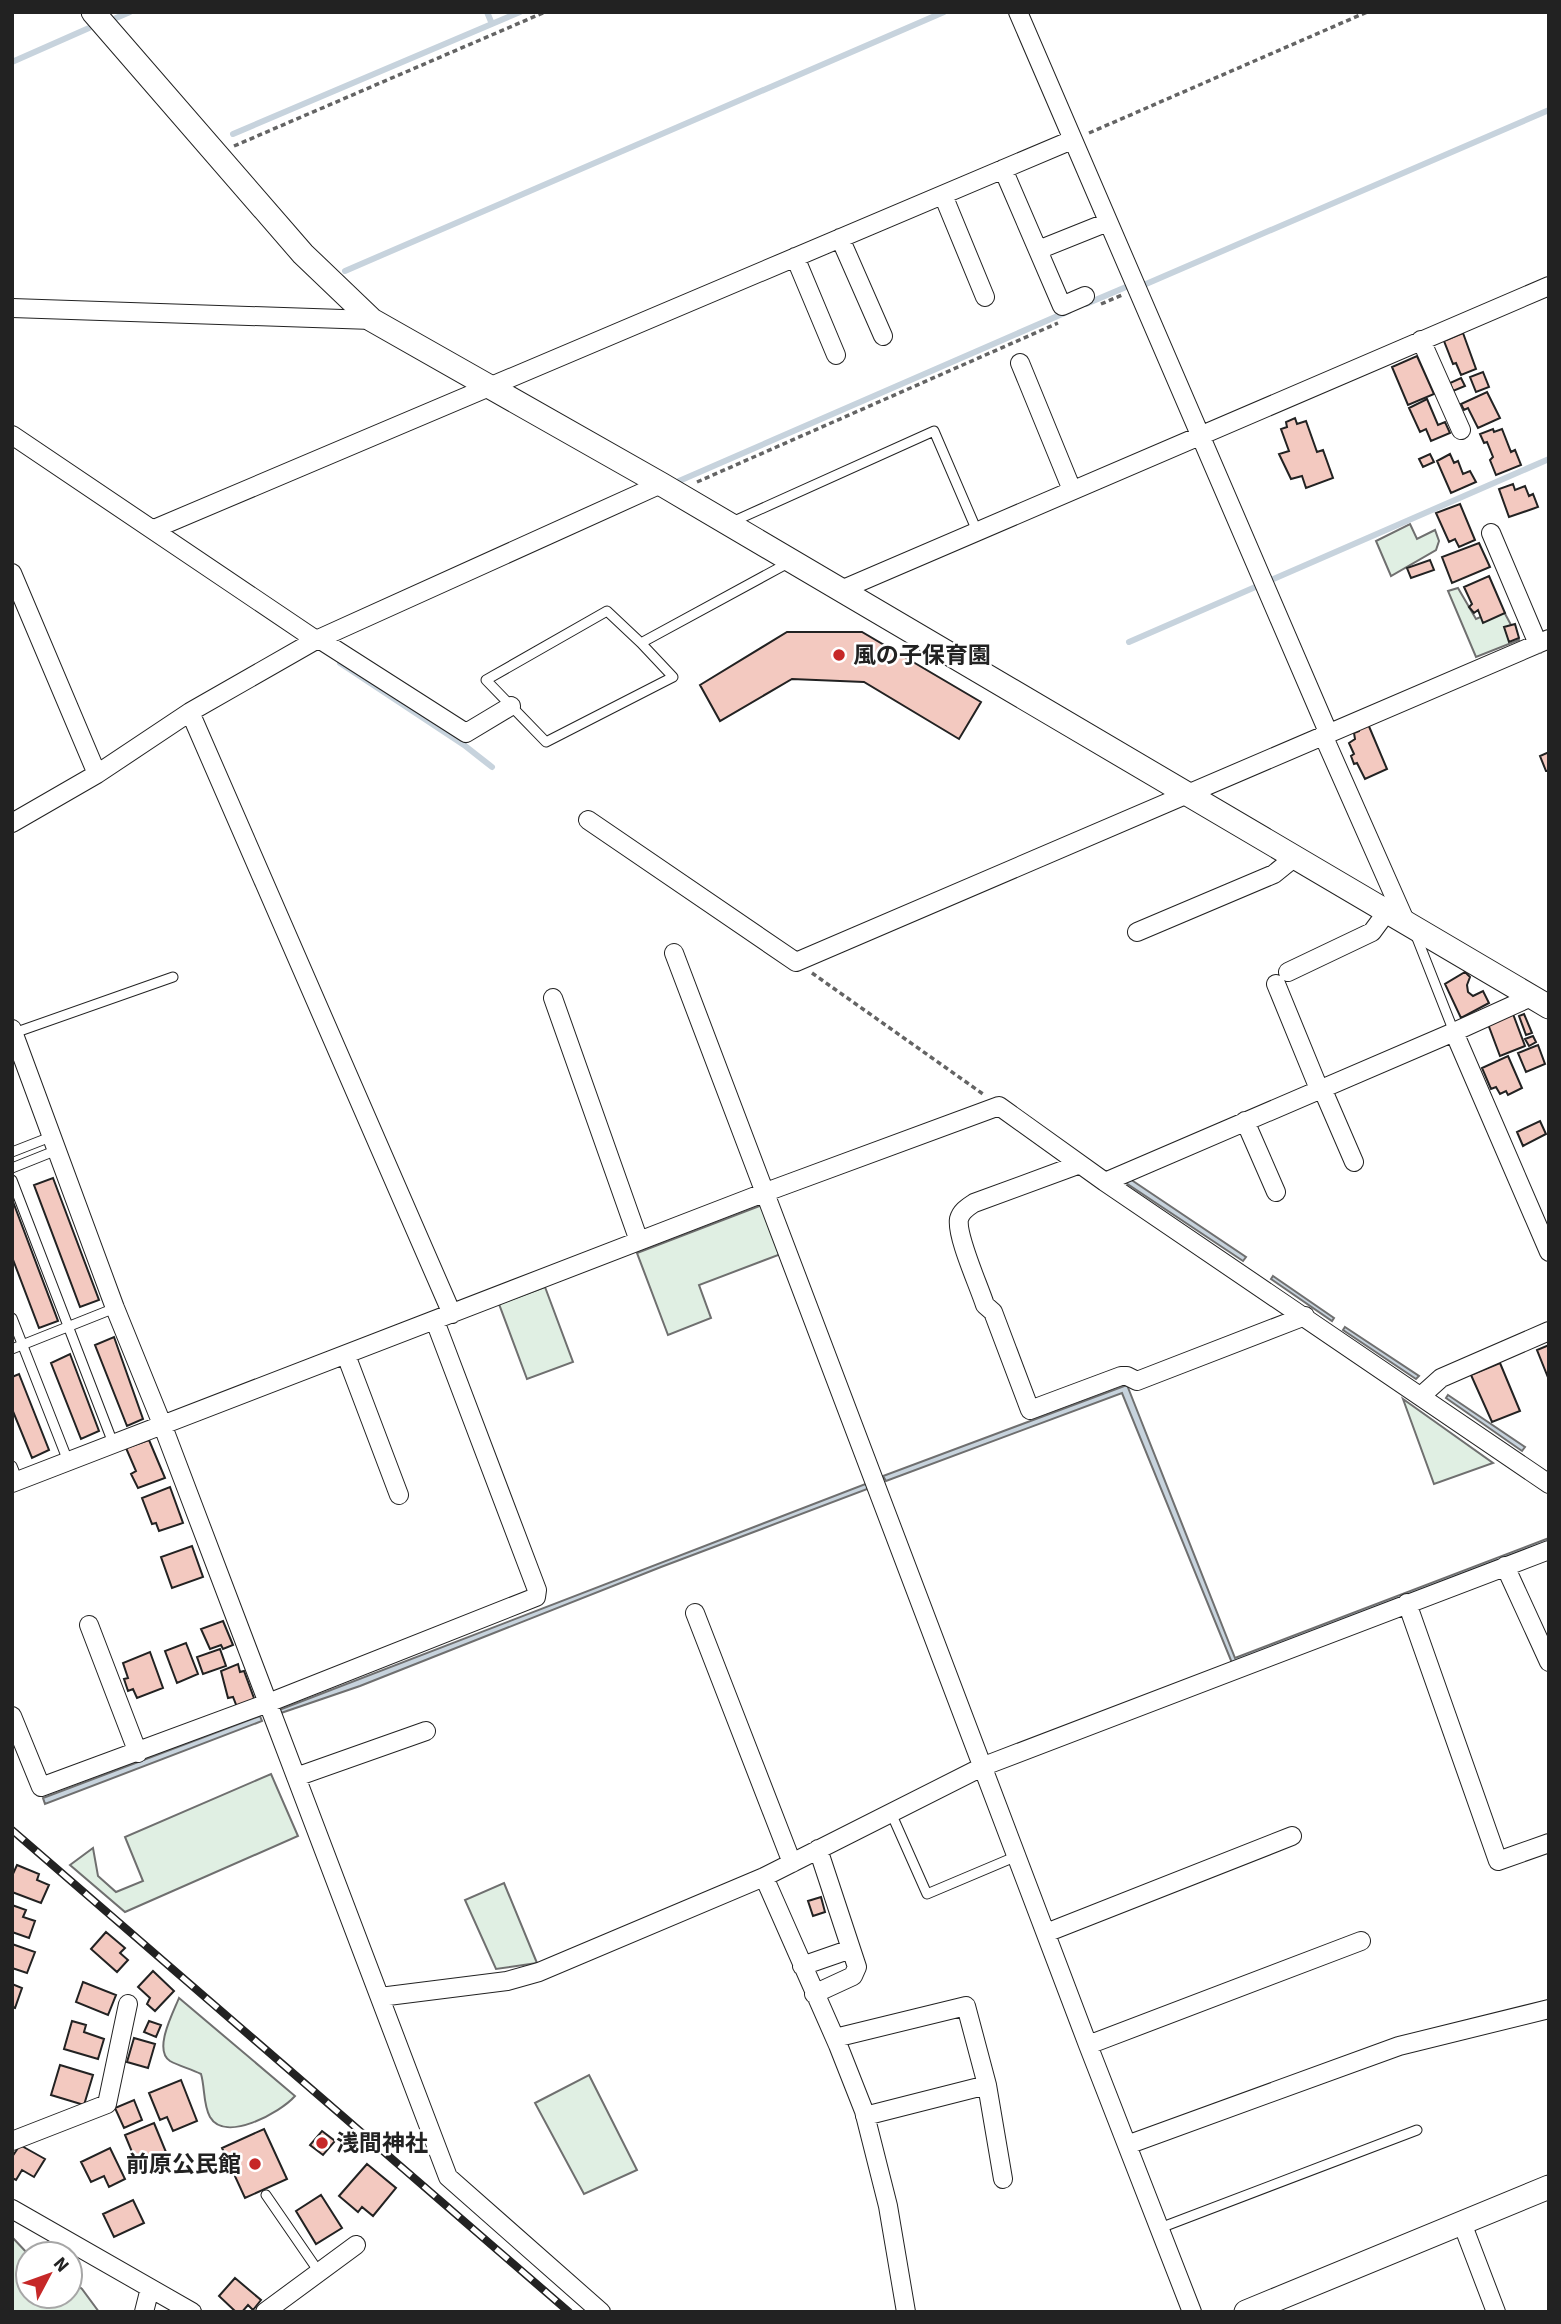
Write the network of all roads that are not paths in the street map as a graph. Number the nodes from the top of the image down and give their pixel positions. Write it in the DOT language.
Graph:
graph roads {
  1 [pos="93,12"];
  2 [pos="1018,12"];
  3 [pos="1072,140"];
  4 [pos="1003,169"];
  5 [pos="943,195"];
  6 [pos="1108,222"];
  7 [pos="840,238"];
  8 [pos="1038,250"];
  9 [pos="795,257"];
  10 [pos="1549,286"];
  11 [pos="985,297"];
  12 [pos="1092,301"];
  13 [pos="12,308"];
  14 [pos="372,320"];
  15 [pos="883,336"];
  16 [pos="1422,340"];
  17 [pos="836,355"];
  18 [pos="1020,363"];
  19 [pos="489,387"];
  20 [pos="1461,430"];
  21 [pos="12,435"];
  22 [pos="1201,435"];
  23 [pos="667,488"];
  24 [pos="1072,490"];
  25 [pos="728,524"];
  26 [pos="154,529"];
  27 [pos="977,531"];
  28 [pos="1492,533"];
  29 [pos="791,561"];
  30 [pos="12,573"];
  31 [pos="841,590"];
  32 [pos="318,640"];
  33 [pos="1543,641"];
  34 [pos="641,642"];
  35 [pos="511,706"];
  36 [pos="190,712"];
  37 [pos="1326,733"];
  38 [pos="97,774"];
  39 [pos="1187,793"];
  40 [pos="588,820"];
  41 [pos="12,823"];
  42 [pos="1295,858"];
  43 [pos="1386,913"];
  44 [pos="1410,927"];
  45 [pos="1137,932"];
  46 [pos="674,953"];
  47 [pos="173,977"];
  48 [pos="553,998"];
  49 [pos="1541,999"];
  50 [pos="13,1031"];
  51 [pos="1454,1032"];
  52 [pos="1321,1088"];
  53 [pos="1245,1121"];
  54 [pos="56,1142"];
  55 [pos="12,1152"];
  56 [pos="1354,1162"];
  57 [pos="1080,1164"];
  58 [pos="12,1168"];
  59 [pos="12,1180"];
  60 [pos="1105,1182"];
  61 [pos="766,1192"];
  62 [pos="1276,1192"];
  63 [pos="639,1241"];
  64 [pos="1549,1252"];
  65 [pos="115,1308"];
  66 [pos="452,1314"];
  67 [pos="1304,1316"];
  68 [pos="12,1318"];
  69 [pos="435,1321"];
  70 [pos="68,1327"];
  71 [pos="1549,1331"];
  72 [pos="23,1344"];
  73 [pos="12,1349"];
  74 [pos="346,1355"];
  75 [pos="1421,1396"];
  76 [pos="162,1424"];
  77 [pos="113,1443"];
  78 [pos="68,1461"];
  79 [pos="14,1477"];
  80 [pos="1549,1484"];
  81 [pos="399,1495"];
  82 [pos="1549,1550"];
  83 [pos="1504,1566"];
  84 [pos="1407,1603"];
  85 [pos="695,1613"];
  86 [pos="89,1625"];
  87 [pos="1549,1662"];
  88 [pos="268,1703"];
  89 [pos="12,1716"];
  90 [pos="426,1731"];
  91 [pos="138,1753"];
  92 [pos="984,1766"];
  93 [pos="296,1777"];
  94 [pos="891,1813"];
  95 [pos="1292,1836"];
  96 [pos="1549,1843"];
  97 [pos="818,1849"];
  98 [pos="1017,1856"];
  99 [pos="792,1863"];
  100 [pos="764,1877"];
  101 [pos="1046,1933"];
  102 [pos="1361,1941"];
  103 [pos="851,1949"];
  104 [pos="802,1966"];
  105 [pos="814,1994"];
  106 [pos="380,1997"];
  107 [pos="128,2004"];
  108 [pos="1549,2009"];
  109 [pos="835,2038"];
  110 [pos="1088,2045"];
  111 [pos="987,2085"];
  112 [pos="865,2116"];
  113 [pos="1417,2130"];
  114 [pos="12,2141"];
  115 [pos="1127,2145"];
  116 [pos="1003,2179"];
  117 [pos="1549,2187"];
  118 [pos="266,2195"];
  119 [pos="12,2209"];
  120 [pos="1462,2223"];
  121 [pos="1160,2228"];
  122 [pos="356,2245"];
  123 [pos="319,2272"];
  124 [pos="150,2288"];
  125 [pos="144,2312"];
  126 [pos="192,2312"];
  127 [pos="265,2312"];
  128 [pos="601,2312"];
  129 [pos="906,2312"];
  130 [pos="1192,2312"];
  131 [pos="1246,2312"];
  132 [pos="1496,2312"];
  1 -- 14 [label="street"];
  2 -- 3 [label="street"];
  3 -- 4 [label="street"];
  3 -- 6 [label="street"];
  4 -- 5 [label="street"];
  4 -- 8 [label="street"];
  5 -- 7 [label="street"];
  5 -- 11 [label="street"];
  6 -- 8 [label="street"];
  6 -- 22 [label="street"];
  7 -- 9 [label="street"];
  7 -- 15 [label="street"];
  8 -- 12 [label="street"];
  9 -- 17 [label="street"];
  9 -- 19 [label="street"];
  10 -- 16 [label="street"];
  13 -- 14 [label="street"];
  14 -- 19 [label="street"];
  16 -- 20 [label="street"];
  16 -- 22 [label="street"];
  18 -- 24 [label="street"];
  19 -- 23 [label="street"];
  19 -- 26 [label="street"];
  21 -- 26 [label="street"];
  22 -- 24 [label="street"];
  22 -- 37 [label="street"];
  23 -- 25 [label="street"];
  23 -- 32 [label="street"];
  24 -- 27 [label="street"];
  25 -- 27 [label="lane"];
  25 -- 29 [label="street"];
  26 -- 32 [label="street"];
  27 -- 31 [label="street"];
  28 -- 33 [label="street"];
  29 -- 31 [label="street"];
  29 -- 34 [label="lane"];
  30 -- 38 [label="street"];
  31 -- 39 [label="street"];
  32 -- 35 [label="street"];
  32 -- 36 [label="street"];
  33 -- 37 [label="street"];
  34 -- 35 [label="lane"];
  34 -- 35 [label="lane"];
  36 -- 38 [label="street"];
  36 -- 66 [label="street"];
  37 -- 39 [label="street"];
  37 -- 44 [label="street"];
  38 -- 41 [label="street"];
  39 -- 40 [label="street"];
  39 -- 42 [label="street"];
  42 -- 43 [label="street"];
  42 -- 45 [label="street"];
  43 -- 44 [label="street"];
  43 -- 52 [label="street"];
  44 -- 49 [label="street"];
  44 -- 51 [label="lane"];
  46 -- 61 [label="street"];
  47 -- 50 [label="lane"];
  48 -- 63 [label="street"];
  49 -- 51 [label="street"];
  50 -- 54 [label="street"];
  51 -- 52 [label="street"];
  51 -- 64 [label="street"];
  52 -- 53 [label="street"];
  52 -- 56 [label="street"];
  53 -- 60 [label="street"];
  53 -- 62 [label="street"];
  54 -- 55 [label="lane"];
  54 -- 58 [label="lane"];
  54 -- 65 [label="street"];
  57 -- 60 [label="street"];
  57 -- 61 [label="street"];
  57 -- 67 [label="street"];
  59 -- 70 [label="lane"];
  60 -- 67 [label="street"];
  61 -- 63 [label="street"];
  61 -- 92 [label="street"];
  63 -- 66 [label="street"];
  65 -- 70 [label="lane"];
  65 -- 76 [label="street"];
  66 -- 69 [label="street"];
  67 -- 75 [label="street"];
  68 -- 72 [label="lane"];
  69 -- 74 [label="street"];
  69 -- 88 [label="street"];
  70 -- 72 [label="lane"];
  70 -- 77 [label="lane"];
  71 -- 75 [label="street"];
  72 -- 73 [label="lane"];
  72 -- 78 [label="lane"];
  74 -- 76 [label="street"];
  74 -- 81 [label="street"];
  75 -- 80 [label="street"];
  76 -- 77 [label="street"];
  76 -- 88 [label="street"];
  77 -- 78 [label="street"];
  78 -- 79 [label="street"];
  82 -- 83 [label="street"];
  83 -- 84 [label="street"];
  83 -- 87 [label="street"];
  84 -- 92 [label="street"];
  84 -- 96 [label="street"];
  85 -- 99 [label="street"];
  86 -- 91 [label="street"];
  88 -- 91 [label="street"];
  88 -- 93 [label="street"];
  89 -- 91 [label="street"];
  90 -- 93 [label="street"];
  92 -- 94 [label="street"];
  92 -- 98 [label="street"];
  93 -- 106 [label="street"];
  94 -- 97 [label="street"];
  94 -- 98 [label="lane"];
  95 -- 101 [label="street"];
  97 -- 99 [label="street"];
  97 -- 103 [label="street"];
  98 -- 101 [label="street"];
  99 -- 100 [label="street"];
  100 -- 104 [label="street"];
  100 -- 106 [label="street"];
  101 -- 110 [label="street"];
  102 -- 110 [label="street"];
  103 -- 104 [label="street"];
  103 -- 105 [label="street"];
  104 -- 105 [label="street"];
  105 -- 109 [label="street"];
  106 -- 128 [label="street"];
  107 -- 114 [label="street"];
  108 -- 115 [label="street"];
  109 -- 111 [label="street"];
  109 -- 112 [label="street"];
  110 -- 115 [label="street"];
  111 -- 112 [label="street"];
  111 -- 116 [label="street"];
  112 -- 129 [label="street"];
  113 -- 121 [label="lane"];
  115 -- 121 [label="street"];
  117 -- 120 [label="street"];
  118 -- 123 [label="lane"];
  119 -- 124 [label="street"];
  120 -- 131 [label="street"];
  120 -- 132 [label="street"];
  121 -- 130 [label="street"];
  122 -- 123 [label="street"];
  123 -- 127 [label="street"];
  124 -- 125 [label="street"];
  124 -- 126 [label="street"];
}
